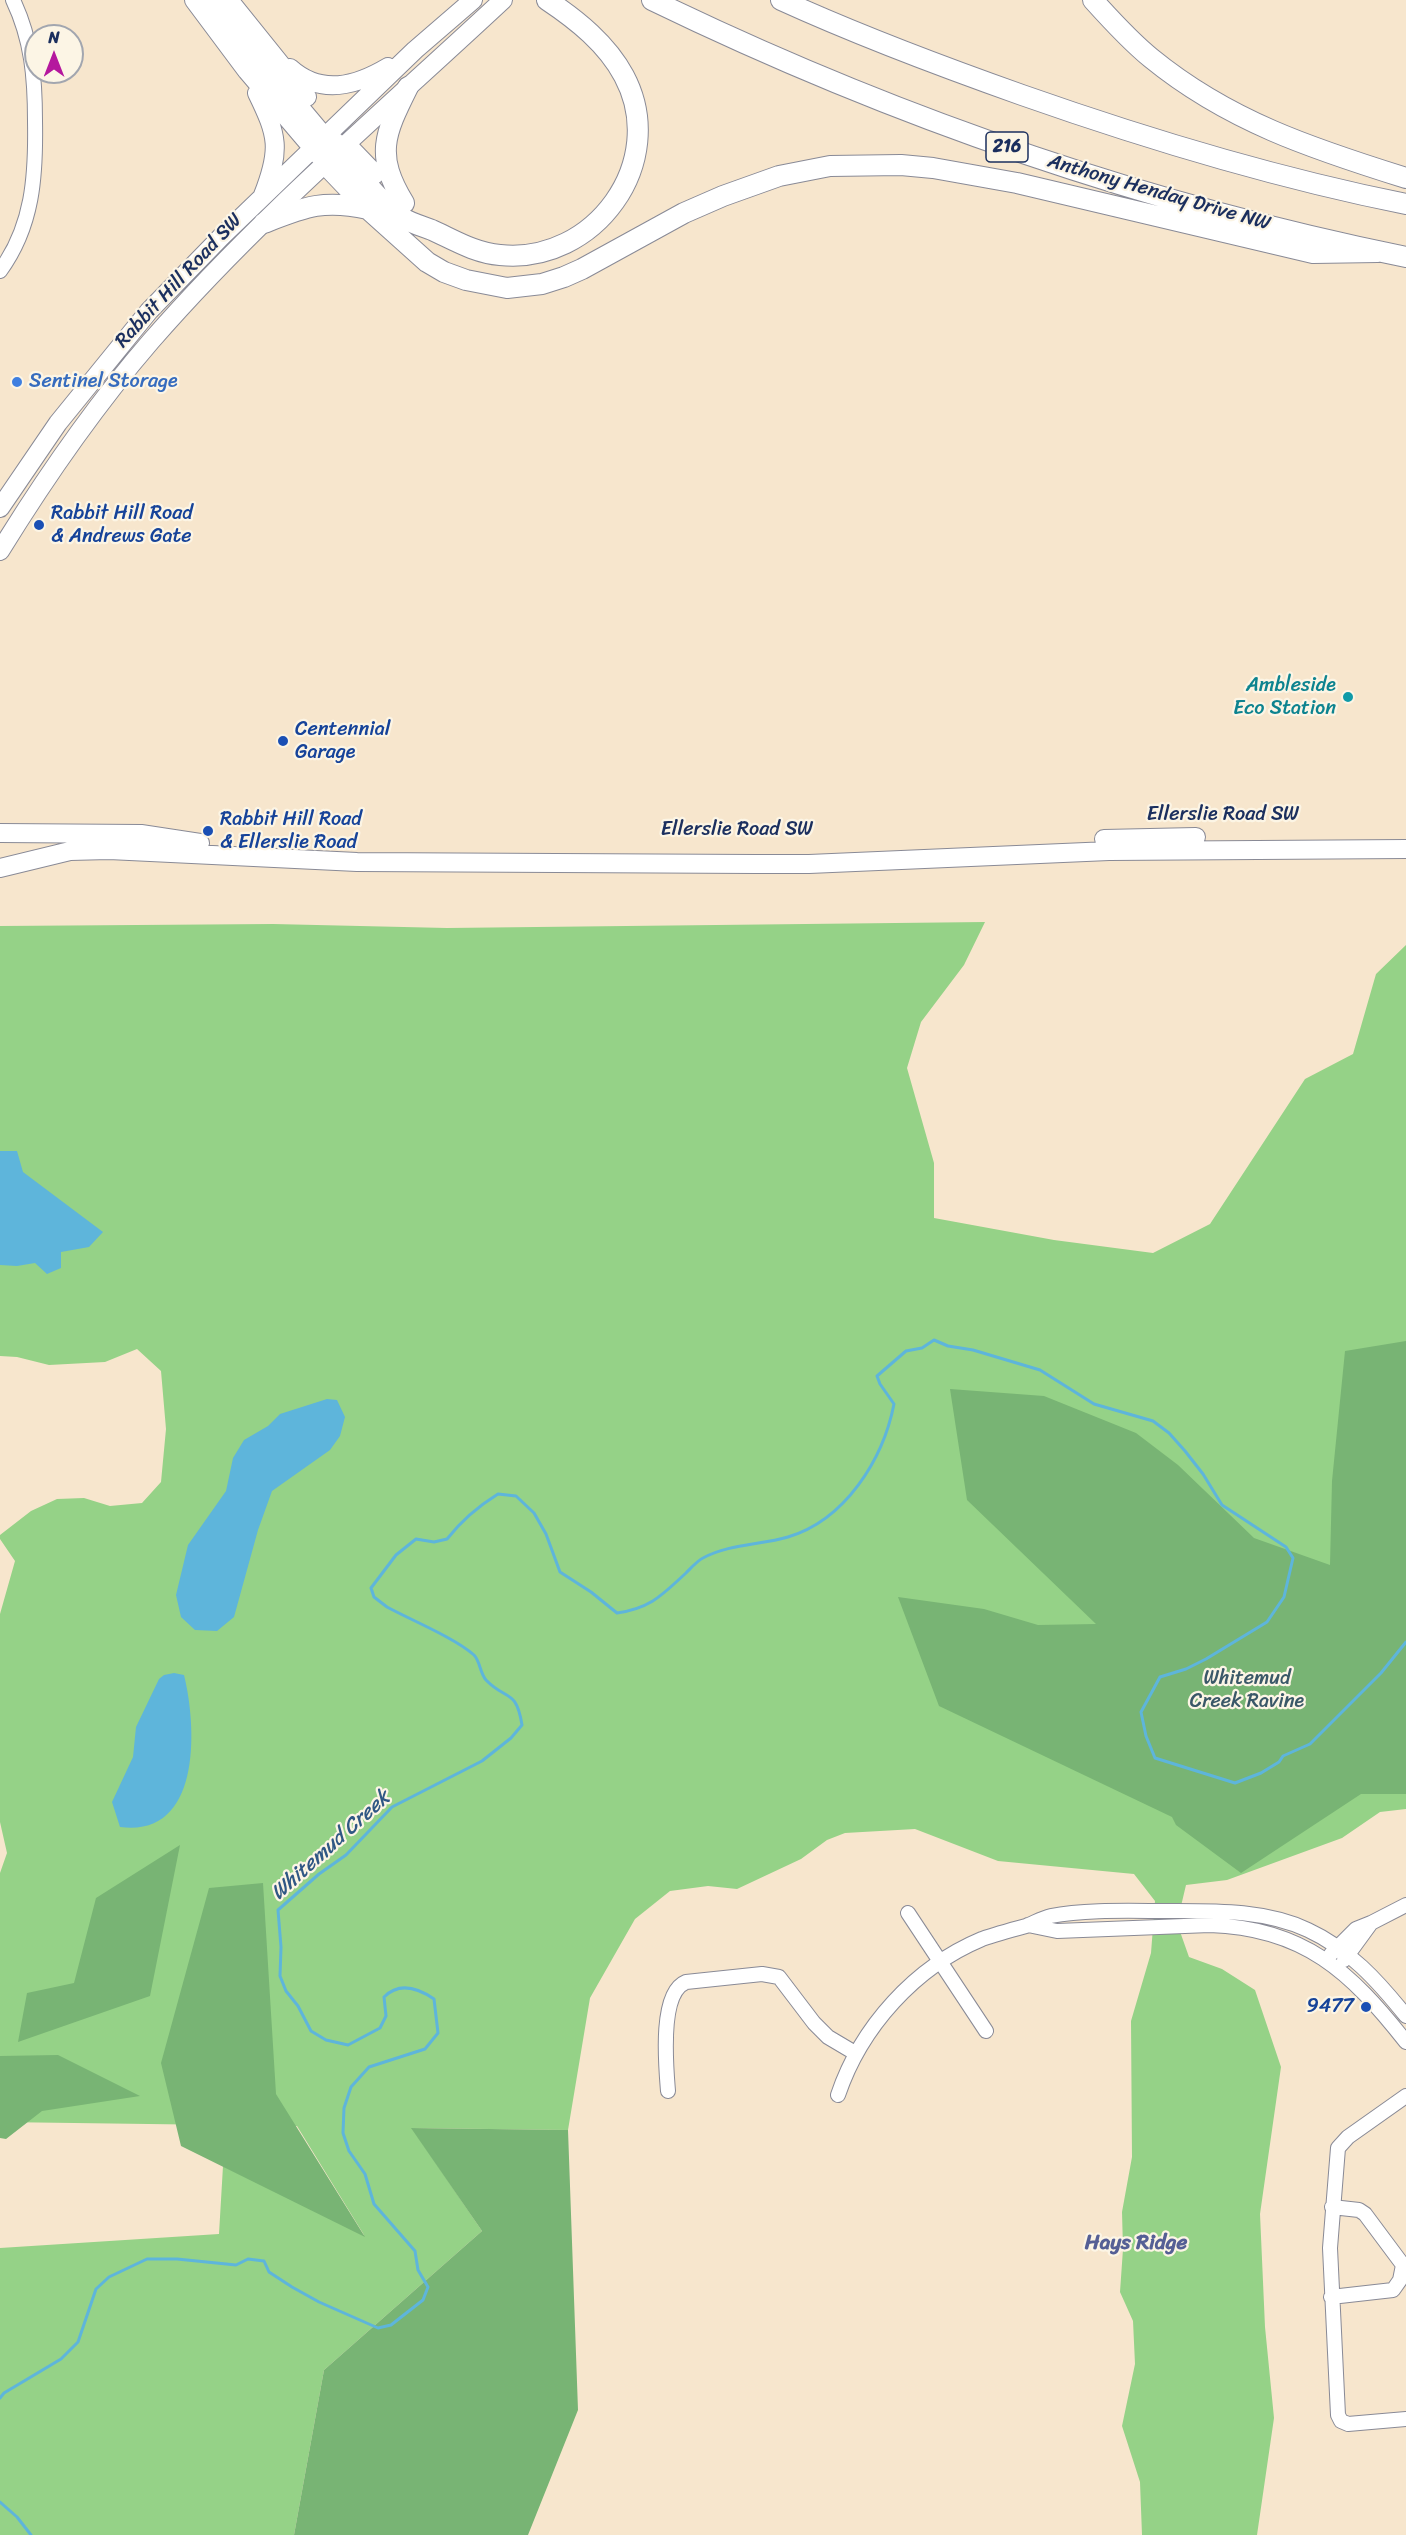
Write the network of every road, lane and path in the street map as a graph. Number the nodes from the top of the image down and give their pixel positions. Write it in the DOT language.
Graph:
graph roads {
  1 [pos="13,0"];
  2 [pos="194,0"];
  3 [pos="210,0"];
  4 [pos="229,0"];
  5 [pos="472,0"];
  6 [pos="502,0"];
  7 [pos="547,0"];
  8 [pos="652,0"];
  9 [pos="781,0"];
  10 [pos="1092,0"];
  11 [pos="415,51"];
  12 [pos="275,54"];
  13 [pos="247,71"];
  14 [pos="408,87"];
  15 [pos="331,146"];
  16 [pos="1406,178"];
  17 [pos="261,199"];
  18 [pos="404,203"];
  19 [pos="1406,204"];
  20 [pos="368,209"];
  21 [pos="264,223"];
  22 [pos="432,230"];
  23 [pos="1377,252"];
  24 [pos="1406,257"];
  25 [pos="0,271"];
  26 [pos="52,431"];
  27 [pos="0,508"];
  28 [pos="0,530"];
  29 [pos="0,551"];
  30 [pos="0,833"];
  31 [pos="1406,837"];
  32 [pos="200,843"];
  33 [pos="1406,849"];
  34 [pos="70,851"];
  35 [pos="0,868"];
  36 [pos="1406,1905"];
  37 [pos="908,1913"];
  38 [pos="1028,1925"];
  39 [pos="1343,1951"];
  40 [pos="939,1964"];
  41 [pos="1332,1964"];
  42 [pos="1406,2016"];
  43 [pos="986,2031"];
  44 [pos="1406,2042"];
  45 [pos="855,2053"];
  46 [pos="668,2091"];
  47 [pos="838,2095"];
  48 [pos="1406,2097"];
  49 [pos="1332,2207"];
  50 [pos="1331,2297"];
  51 [pos="1406,2419"];
  1 -- 25 [label="street"];
  2 -- 13 [label="main road"];
  3 -- 15 [label="main road"];
  4 -- 12 [label="main road"];
  5 -- 11 [label="main road"];
  6 -- 14 [label="main road"];
  7 -- 22 [label="highway"];
  8 -- 23 [label="highway, Anthony Henday Drive NW / 216"];
  9 -- 19 [label="highway"];
  10 -- 16 [label="highway"];
  11 -- 12 [label="main road"];
  11 -- 15 [label="main road"];
  12 -- 15 [label="main road"];
  13 -- 15 [label="main road"];
  13 -- 17 [label="main road"];
  14 -- 15 [label="main road"];
  14 -- 18 [label="highway"];
  15 -- 17 [label="main road, Rabbit Hill Road SW"];
  15 -- 18 [label="highway"];
  15 -- 20 [label="highway"];
  15 -- 21 [label="main road, Rabbit Hill Road SW"];
  15 -- 22 [label="highway"];
  17 -- 26 [label="main road, Rabbit Hill Road SW"];
  18 -- 22 [label="highway"];
  20 -- 21 [label="highway"];
  20 -- 23 [label="highway"];
  21 -- 29 [label="main road, Rabbit Hill Road SW"];
  23 -- 24 [label="highway, Anthony Henday Drive NW / 216"];
  26 -- 27 [label="main road, Rabbit Hill Road SW"];
  26 -- 28 [label="main road"];
  30 -- 32 [label="main road"];
  31 -- 32 [label="main road, Ellerslie Road SW"];
  32 -- 34 [label="main road, Ellerslie Road SW"];
  33 -- 34 [label="main road, Ellerslie Road SW"];
  34 -- 35 [label="main road, Ellerslie Road SW"];
  36 -- 39 [label="street"];
  37 -- 40 [label="street"];
  38 -- 39 [label="street"];
  38 -- 40 [label="street"];
  38 -- 41 [label="street"];
  39 -- 41 [label="street"];
  39 -- 42 [label="street"];
  40 -- 43 [label="street"];
  40 -- 45 [label="street"];
  41 -- 44 [label="street"];
  45 -- 46 [label="street"];
  45 -- 47 [label="street"];
  48 -- 49 [label="street"];
  49 -- 50 [label="street"];
  49 -- 50 [label="street"];
  50 -- 51 [label="street"];
}
